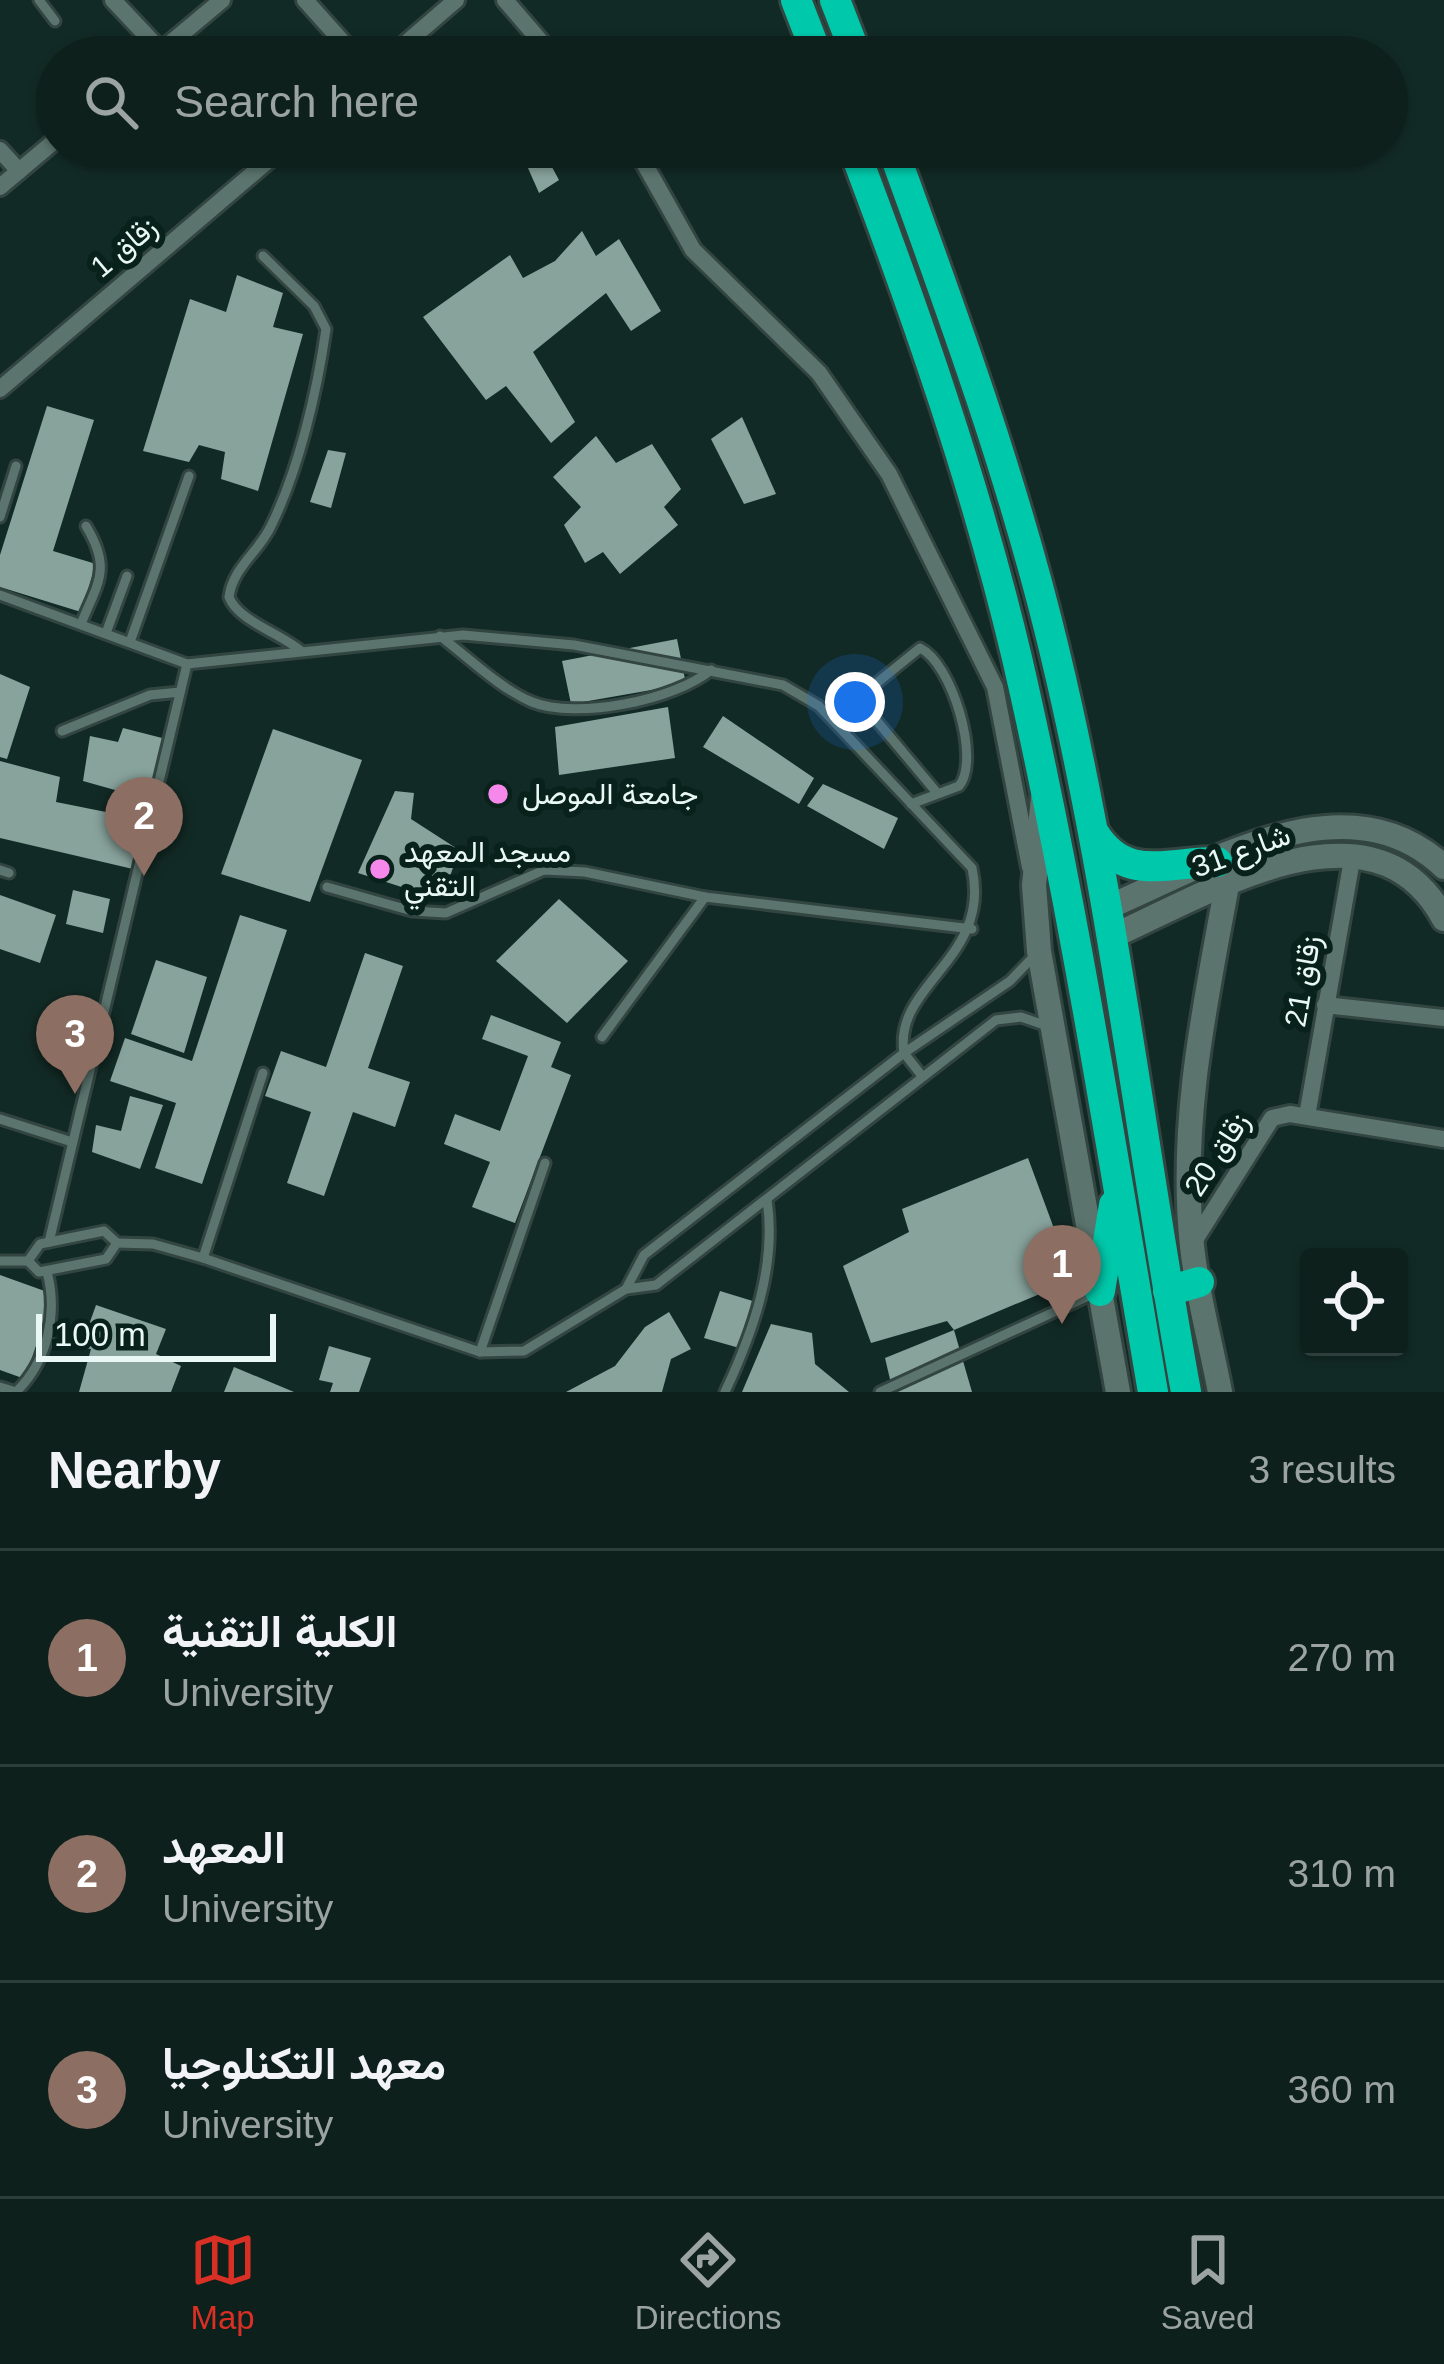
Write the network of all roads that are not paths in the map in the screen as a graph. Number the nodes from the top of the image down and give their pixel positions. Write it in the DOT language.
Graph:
graph roads {
  1 [pos="38,0"];
  2 [pos="113,0"];
  3 [pos="222,0"];
  4 [pos="305,0"];
  5 [pos="456,0"];
  6 [pos="506,0"];
  7 [pos="796,0"];
  8 [pos="837,4"];
  9 [pos="55,21"];
  10 [pos="143,36"];
  11 [pos="179,36"];
  12 [pos="337,36"];
  13 [pos="414,36"];
  14 [pos="536,36"];
  15 [pos="810,36"];
  16 [pos="849,36"];
  17 [pos="0,150"];
  18 [pos="36,157"];
  19 [pos="259,168"];
  20 [pos="646,168"];
  21 [pos="860,168"];
  22 [pos="899,168"];
  23 [pos="19,171"];
  24 [pos="0,187"];
  25 [pos="263,256"];
  26 [pos="3,379"];
  27 [pos="16,466"];
  28 [pos="189,476"];
  29 [pos="0,517"];
  30 [pos="86,526"];
  31 [pos="127,576"];
  32 [pos="0,596"];
  33 [pos="81,624"];
  34 [pos="106,633"];
  35 [pos="440,636"];
  36 [pos="130,642"];
  37 [pos="301,651"];
  38 [pos="187,664"];
  39 [pos="711,670"];
  40 [pos="180,692"];
  41 [pos="62,731"];
  42 [pos="1044,789"];
  43 [pos="938,794"];
  44 [pos="911,805"];
  45 [pos="1090,827"];
  46 [pos="1247,848"];
  47 [pos="1423,848"];
  48 [pos="1353,854"];
  49 [pos="1444,867"];
  50 [pos="1402,869"];
  51 [pos="1255,873"];
  52 [pos="1222,874"];
  53 [pos="1034,885"];
  54 [pos="327,887"];
  55 [pos="705,897"];
  56 [pos="1444,919"];
  57 [pos="1108,923"];
  58 [pos="972,929"];
  59 [pos="1039,951"];
  60 [pos="999,990"];
  61 [pos="1325,1004"];
  62 [pos="1014,1016"];
  63 [pos="1444,1018"];
  64 [pos="1052,1028"];
  65 [pos="602,1037"];
  66 [pos="904,1053"];
  67 [pos="263,1073"];
  68 [pos="922,1076"];
  69 [pos="1307,1116"];
  70 [pos="0,1119"];
  71 [pos="1444,1139"];
  72 [pos="69,1141"];
  73 [pos="545,1163"];
  74 [pos="1118,1187"];
  75 [pos="767,1199"];
  76 [pos="49,1242"];
  77 [pos="117,1243"];
  78 [pos="1192,1245"];
  79 [pos="203,1258"];
  80 [pos="0,1261"];
  81 [pos="28,1261"];
  82 [pos="47,1272"];
  83 [pos="1199,1282"];
  84 [pos="626,1289"];
  85 [pos="1100,1291"];
  86 [pos="1168,1291"];
  87 [pos="480,1352"];
  88 [pos="0,1387"];
  89 [pos="16,1392"];
  90 [pos="725,1392"];
  91 [pos="880,1392"];
  92 [pos="1118,1392"];
  93 [pos="1153,1392"];
  94 [pos="1186,1392"];
  95 [pos="1220,1392"];
  1 -- 9 [label="lane"];
  2 -- 10 [label="street"];
  3 -- 11 [label="street"];
  4 -- 12 [label="street"];
  5 -- 13 [label="street"];
  6 -- 14 [label="street"];
  7 -- 15 [label="highway"];
  8 -- 16 [label="highway"];
  17 -- 23 [label="street"];
  18 -- 23 [label="street"];
  19 -- 26 [label="street, زقاق 1"];
  20 -- 53 [label="street"];
  21 -- 42 [label="highway"];
  22 -- 45 [label="highway"];
  23 -- 24 [label="street"];
  25 -- 37 [label="lane"];
  27 -- 29 [label="lane"];
  28 -- 36 [label="lane"];
  30 -- 33 [label="lane"];
  31 -- 34 [label="lane"];
  32 -- 33 [label="lane"];
  33 -- 34 [label="lane"];
  34 -- 36 [label="lane"];
  35 -- 37 [label="lane"];
  35 -- 39 [label="lane"];
  35 -- 39 [label="lane"];
  36 -- 38 [label="lane"];
  37 -- 38 [label="lane"];
  38 -- 40 [label="lane"];
  39 -- 44 [label="lane"];
  40 -- 41 [label="lane"];
  40 -- 72 [label="lane"];
  42 -- 53 [label="main road"];
  42 -- 74 [label="highway"];
  43 -- 43 [label="lane"];
  43 -- 44 [label="lane"];
  44 -- 58 [label="lane"];
  45 -- 52 [label="highway"];
  45 -- 57 [label="highway"];
  46 -- 47 [label="main road, شارع 31"];
  46 -- 51 [label="main road"];
  46 -- 52 [label="main road, شارع 31"];
  47 -- 49 [label="main road, شارع 31"];
  47 -- 50 [label="main road"];
  48 -- 50 [label="main road, شارع 31"];
  48 -- 51 [label="main road, شارع 31"];
  48 -- 61 [label="street, زقاق 21"];
  50 -- 56 [label="main road"];
  51 -- 52 [label="main road, شارع 31"];
  52 -- 57 [label="main road, شارع 31"];
  52 -- 78 [label="main road"];
  53 -- 59 [label="main road"];
  54 -- 55 [label="lane"];
  55 -- 58 [label="lane"];
  55 -- 65 [label="lane"];
  57 -- 86 [label="highway"];
  58 -- 66 [label="lane"];
  59 -- 60 [label="lane"];
  59 -- 64 [label="main road"];
  60 -- 62 [label="lane"];
  60 -- 66 [label="lane"];
  61 -- 63 [label="street"];
  61 -- 69 [label="street, زقاق 21"];
  62 -- 64 [label="lane"];
  62 -- 68 [label="lane"];
  64 -- 85 [label="main road"];
  66 -- 68 [label="lane"];
  66 -- 84 [label="lane"];
  67 -- 79 [label="lane"];
  68 -- 75 [label="lane"];
  69 -- 71 [label="street"];
  69 -- 78 [label="street, زقاق 20"];
  70 -- 72 [label="lane"];
  72 -- 76 [label="lane"];
  73 -- 87 [label="lane"];
  74 -- 85 [label="highway"];
  74 -- 93 [label="highway"];
  75 -- 84 [label="lane"];
  75 -- 90 [label="lane"];
  76 -- 77 [label="lane"];
  76 -- 81 [label="lane"];
  77 -- 79 [label="lane"];
  77 -- 82 [label="lane"];
  78 -- 83 [label="main road"];
  79 -- 87 [label="lane"];
  80 -- 81 [label="lane"];
  81 -- 82 [label="lane"];
  82 -- 89 [label="lane"];
  83 -- 86 [label="highway"];
  83 -- 95 [label="main road"];
  84 -- 87 [label="lane"];
  85 -- 91 [label="lane"];
  85 -- 92 [label="main road"];
  86 -- 94 [label="highway"];
  88 -- 89 [label="lane"];
}
